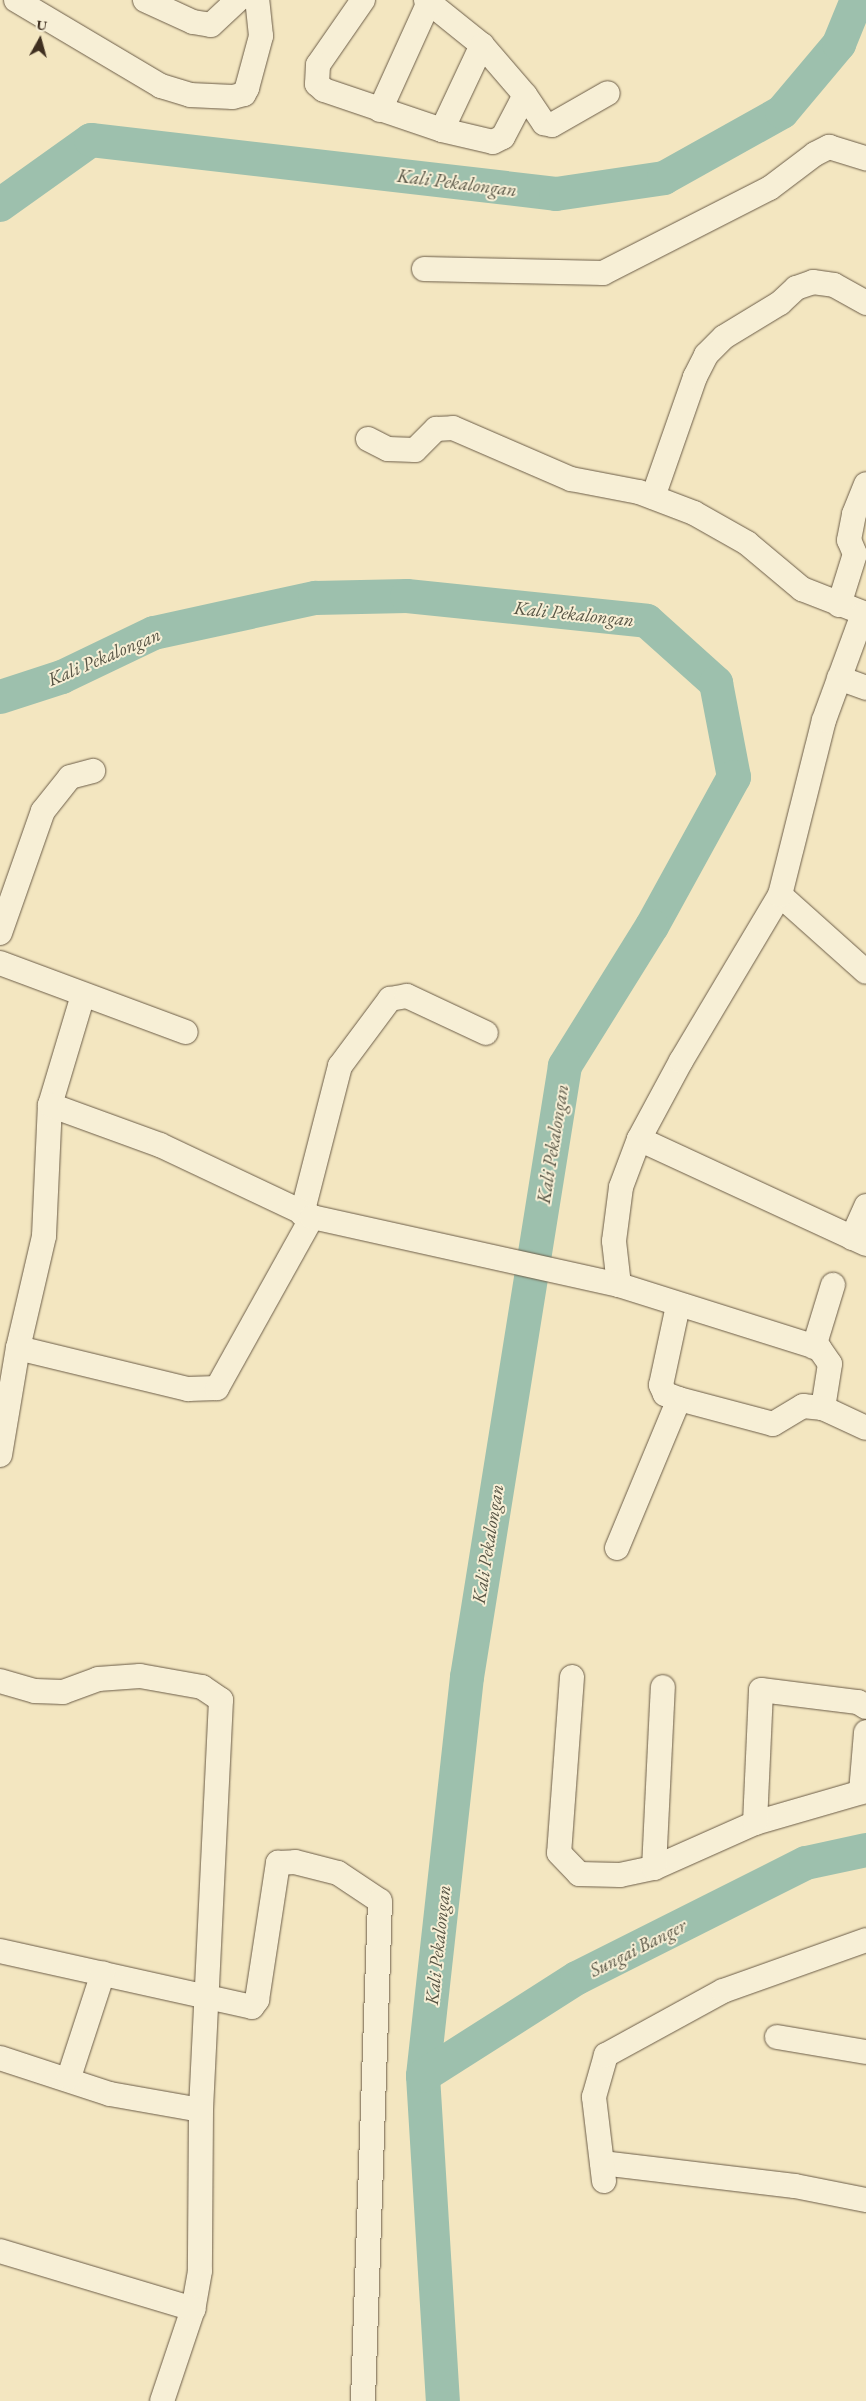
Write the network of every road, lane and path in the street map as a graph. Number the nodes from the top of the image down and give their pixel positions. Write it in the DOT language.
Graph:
graph roads {
  1 [pos="145,0"];
  2 [pos="238,0"];
  3 [pos="257,0"];
  4 [pos="363,0"];
  5 [pos="21,1"];
  6 [pos="428,1"];
  7 [pos="482,45"];
  8 [pos="608,94"];
  9 [pos="525,95"];
  10 [pos="380,110"];
  11 [pos="442,130"];
  12 [pos="866,158"];
  13 [pos="424,269"];
  14 [pos="866,303"];
  15 [pos="368,439"];
  16 [pos="866,484"];
  17 [pos="653,497"];
  18 [pos="839,605"];
  19 [pos="865,614"];
  20 [pos="839,678"];
  21 [pos="866,688"];
  22 [pos="93,771"];
  23 [pos="780,895"];
  24 [pos="0,933"];
  25 [pos="0,963"];
  26 [pos="866,972"];
  27 [pos="83,996"];
  28 [pos="186,1032"];
  29 [pos="486,1033"];
  30 [pos="50,1104"];
  31 [pos="639,1139"];
  32 [pos="866,1206"];
  33 [pos="307,1215"];
  34 [pos="859,1241"];
  35 [pos="620,1285"];
  36 [pos="833,1286"];
  37 [pos="678,1306"];
  38 [pos="814,1347"];
  39 [pos="18,1348"];
  40 [pos="679,1399"];
  41 [pos="823,1408"];
  42 [pos="866,1428"];
  43 [pos="0,1455"];
  44 [pos="617,1548"];
  45 [pos="572,1677"];
  46 [pos="0,1681"];
  47 [pos="663,1687"];
  48 [pos="866,1707"];
  49 [pos="866,1732"];
  50 [pos="864,1792"];
  51 [pos="755,1823"];
  52 [pos="654,1868"];
  53 [pos="866,1940"];
  54 [pos="0,1951"];
  55 [pos="103,1973"];
  56 [pos="205,1996"];
  57 [pos="778,2037"];
  58 [pos="866,2052"];
  59 [pos="0,2058"];
  60 [pos="69,2077"];
  61 [pos="201,2110"];
  62 [pos="866,2200"];
  63 [pos="0,2251"];
  64 [pos="193,2309"];
  65 [pos="162,2401"];
  66 [pos="363,2401"];
  1 -- 2 [label="street"];
  3 -- 5 [label="street"];
  4 -- 10 [label="street"];
  6 -- 7 [label="street"];
  6 -- 10 [label="street"];
  7 -- 9 [label="street"];
  7 -- 11 [label="street"];
  8 -- 9 [label="street"];
  9 -- 11 [label="street"];
  10 -- 11 [label="street"];
  12 -- 13 [label="street"];
  14 -- 17 [label="street"];
  15 -- 17 [label="street"];
  16 -- 18 [label="street"];
  17 -- 18 [label="street"];
  18 -- 19 [label="street"];
  19 -- 20 [label="street"];
  20 -- 21 [label="street"];
  20 -- 23 [label="street"];
  22 -- 24 [label="street"];
  23 -- 26 [label="street"];
  23 -- 31 [label="street"];
  25 -- 27 [label="street"];
  27 -- 28 [label="street"];
  27 -- 30 [label="street"];
  29 -- 33 [label="street"];
  30 -- 33 [label="street"];
  30 -- 39 [label="street"];
  31 -- 34 [label="street"];
  31 -- 35 [label="street"];
  32 -- 34 [label="street"];
  33 -- 35 [label="street"];
  33 -- 39 [label="street"];
  35 -- 37 [label="street"];
  36 -- 38 [label="street"];
  37 -- 38 [label="street"];
  37 -- 40 [label="street"];
  38 -- 41 [label="street"];
  39 -- 43 [label="street"];
  40 -- 41 [label="street"];
  40 -- 44 [label="street"];
  41 -- 42 [label="street"];
  45 -- 52 [label="street"];
  46 -- 56 [label="street"];
  47 -- 52 [label="street"];
  48 -- 51 [label="street"];
  49 -- 50 [label="street"];
  50 -- 51 [label="street"];
  51 -- 52 [label="street"];
  53 -- 62 [label="street"];
  54 -- 55 [label="street"];
  55 -- 56 [label="street"];
  55 -- 60 [label="street"];
  56 -- 61 [label="street"];
  56 -- 66 [label="street"];
  57 -- 58 [label="street"];
  59 -- 60 [label="street"];
  60 -- 61 [label="street"];
  61 -- 64 [label="street"];
  63 -- 64 [label="street"];
  64 -- 65 [label="street"];
}
